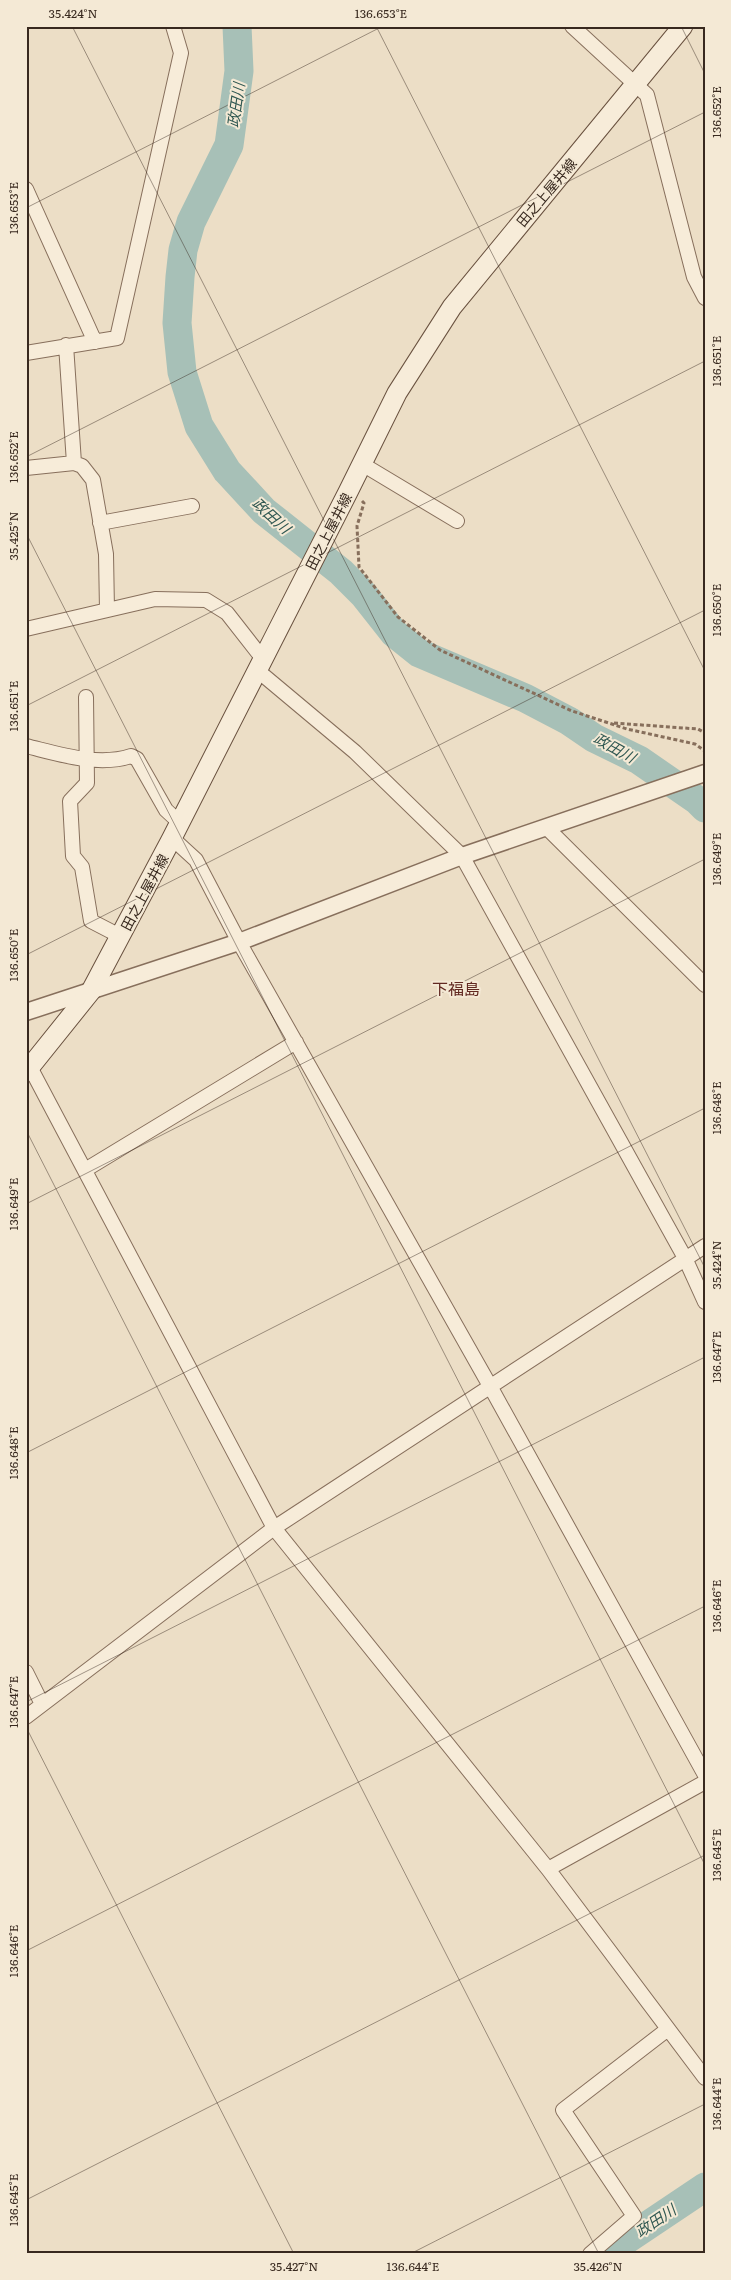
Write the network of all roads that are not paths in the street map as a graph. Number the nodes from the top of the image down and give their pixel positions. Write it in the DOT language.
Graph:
graph roads {
  1 [pos="173,26"];
  2 [pos="572,26"];
  3 [pos="683,26"];
  4 [pos="634,85"];
  5 [pos="26,189"];
  6 [pos="705,298"];
  7 [pos="95,342"];
  8 [pos="66,346"];
  9 [pos="26,353"];
  10 [pos="74,463"];
  11 [pos="362,464"];
  12 [pos="26,468"];
  13 [pos="192,506"];
  14 [pos="457,521"];
  15 [pos="100,523"];
  16 [pos="107,610"];
  17 [pos="26,629"];
  18 [pos="260,665"];
  19 [pos="86,697"];
  20 [pos="26,746"];
  21 [pos="86,759"];
  22 [pos="705,773"];
  23 [pos="546,827"];
  24 [pos="176,831"];
  25 [pos="462,856"];
  26 [pos="120,936"];
  27 [pos="239,942"];
  28 [pos="705,984"];
  29 [pos="91,991"];
  30 [pos="26,1012"];
  31 [pos="296,1042"];
  32 [pos="28,1069"];
  33 [pos="85,1170"];
  34 [pos="705,1246"];
  35 [pos="685,1258"];
  36 [pos="705,1302"];
  37 [pos="490,1386"];
  38 [pos="274,1528"];
  39 [pos="26,1672"];
  40 [pos="42,1704"];
  41 [pos="26,1717"];
  42 [pos="705,1774"];
  43 [pos="705,1782"];
  44 [pos="548,1869"];
  45 [pos="668,2029"];
  46 [pos="705,2078"];
  47 [pos="590,2254"];
  1 -- 7 [label="street"];
  2 -- 4 [label="street"];
  3 -- 4 [label="main road, 田之上屋井線"];
  4 -- 6 [label="street"];
  4 -- 11 [label="main road, 田之上屋井線"];
  5 -- 7 [label="street"];
  7 -- 8 [label="street"];
  8 -- 9 [label="street"];
  8 -- 10 [label="street"];
  10 -- 12 [label="street"];
  10 -- 15 [label="street"];
  11 -- 14 [label="street"];
  11 -- 18 [label="main road, 田之上屋井線"];
  13 -- 15 [label="street"];
  15 -- 16 [label="street"];
  16 -- 17 [label="street"];
  16 -- 18 [label="street"];
  18 -- 24 [label="main road, 田之上屋井線"];
  18 -- 25 [label="street"];
  19 -- 21 [label="street"];
  20 -- 21 [label="street"];
  21 -- 24 [label="street"];
  21 -- 26 [label="street"];
  22 -- 23 [label="street"];
  23 -- 25 [label="street"];
  23 -- 28 [label="street"];
  24 -- 26 [label="main road, 田之上屋井線"];
  24 -- 27 [label="street"];
  25 -- 27 [label="street"];
  25 -- 35 [label="street"];
  26 -- 29 [label="main road, 田之上屋井線"];
  27 -- 29 [label="street"];
  27 -- 31 [label="street"];
  29 -- 30 [label="street"];
  29 -- 32 [label="main road, 田之上屋井線"];
  31 -- 33 [label="street"];
  31 -- 37 [label="street"];
  32 -- 33 [label="street"];
  33 -- 38 [label="street"];
  34 -- 35 [label="street"];
  35 -- 36 [label="street"];
  35 -- 37 [label="street"];
  37 -- 38 [label="street"];
  37 -- 42 [label="street"];
  38 -- 40 [label="street"];
  38 -- 44 [label="street"];
  39 -- 40 [label="street"];
  40 -- 41 [label="street"];
  43 -- 44 [label="street"];
  44 -- 45 [label="street"];
  45 -- 46 [label="street"];
  45 -- 47 [label="street"];
}
